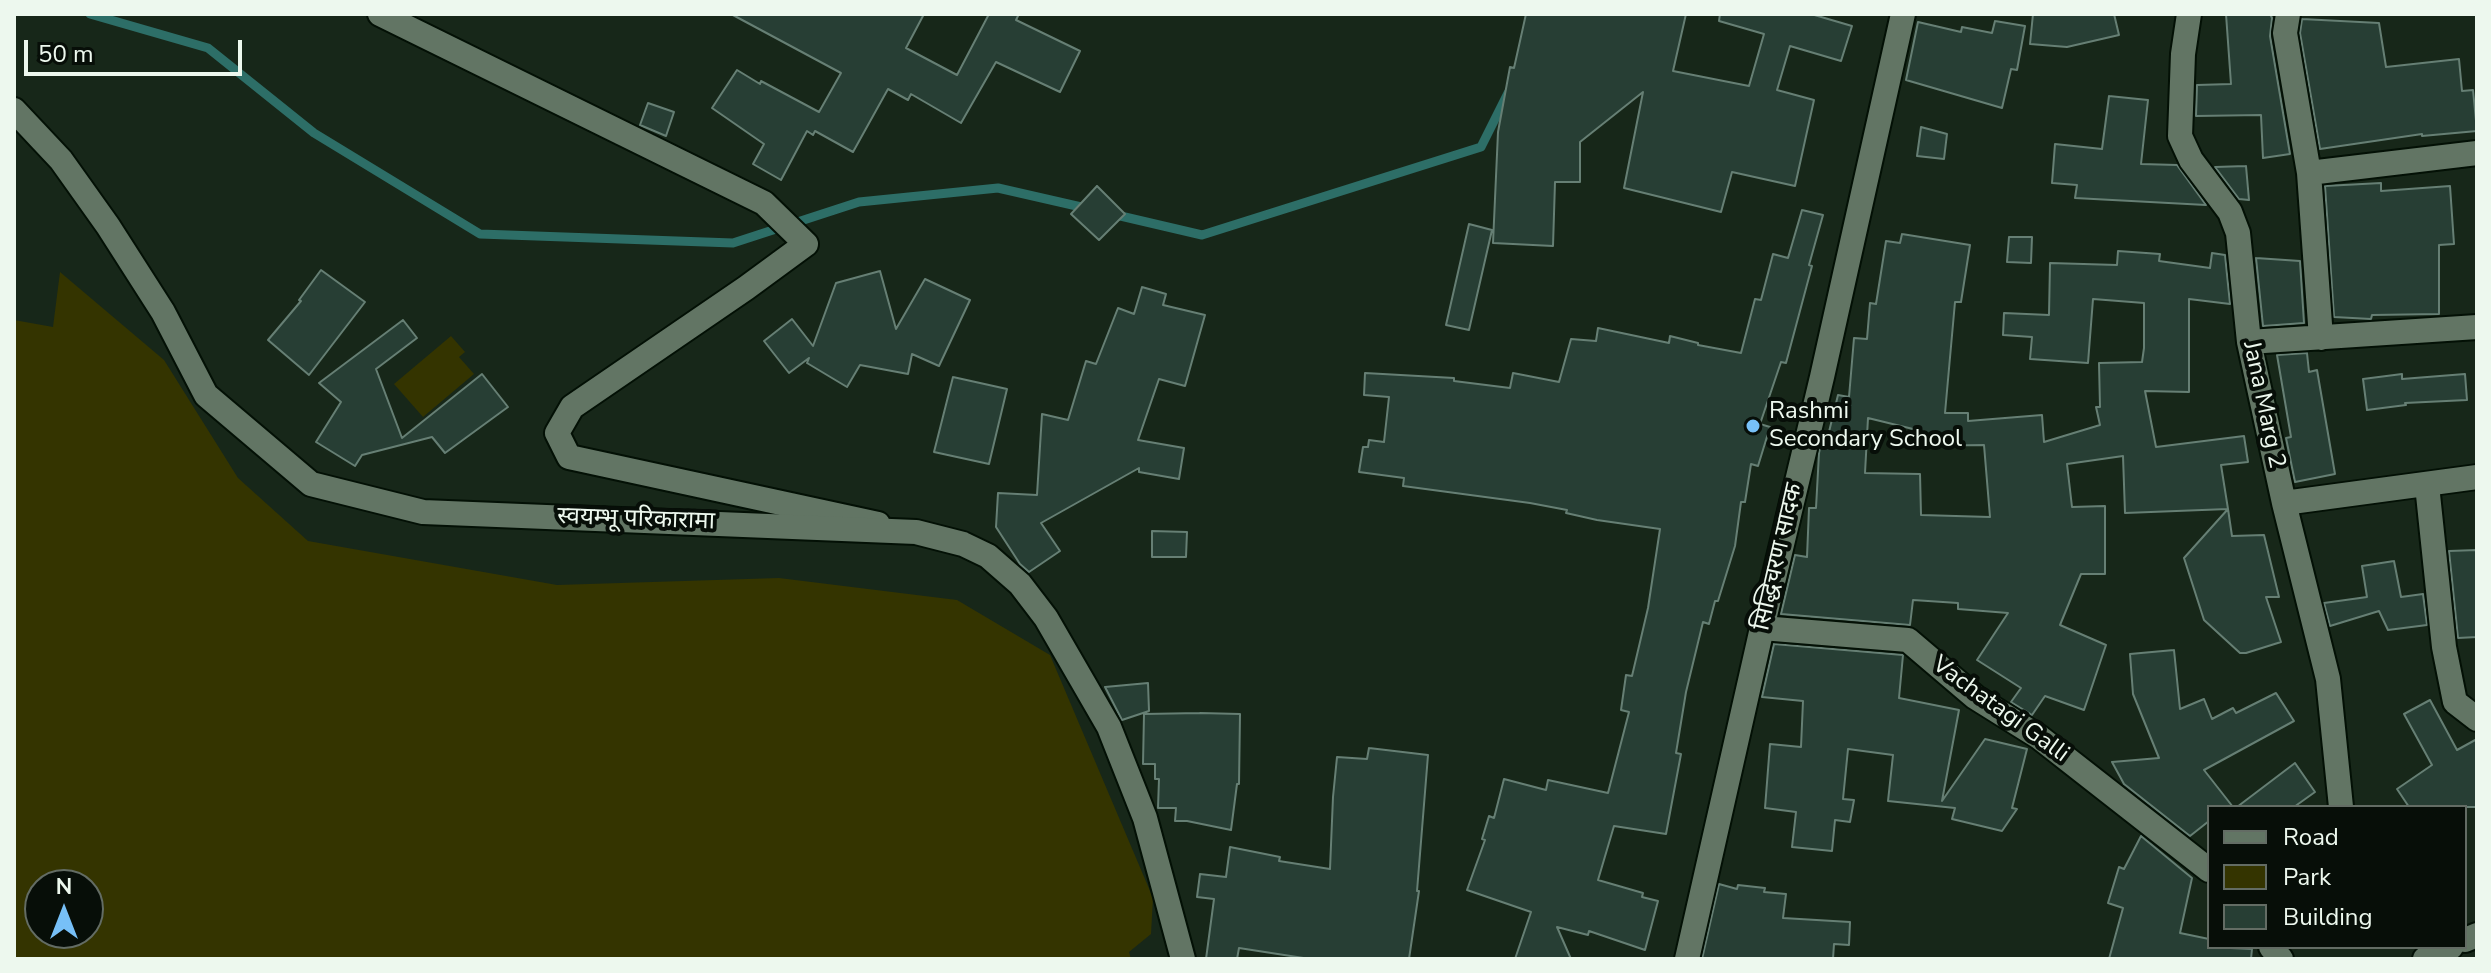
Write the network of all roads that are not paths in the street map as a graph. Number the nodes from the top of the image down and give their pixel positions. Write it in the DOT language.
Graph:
graph roads {
  1 [pos="380,14"];
  2 [pos="1903,14"];
  3 [pos="2189,14"];
  4 [pos="2288,14"];
  5 [pos="14,110"];
  6 [pos="2477,153"];
  7 [pos="2309,173"];
  8 [pos="2477,327"];
  9 [pos="2321,338"];
  10 [pos="2249,342"];
  11 [pos="2477,477"];
  12 [pos="2427,485"];
  13 [pos="2284,503"];
  14 [pos="916,532"];
  15 [pos="1762,628"];
  16 [pos="2477,719"];
  17 [pos="2341,805"];
  18 [pos="2207,868"];
  19 [pos="2447,949"];
  20 [pos="1183,959"];
  21 [pos="1687,959"];
  22 [pos="2425,959"];
  1 -- 14 [label="street"];
  2 -- 15 [label="street, सिद्धिचरण सादक"];
  3 -- 10 [label="street, Jana Marg 2"];
  4 -- 7 [label="street"];
  5 -- 14 [label="street, स्वयम्भू परिकारामा"];
  6 -- 7 [label="street"];
  7 -- 9 [label="street"];
  8 -- 9 [label="street"];
  9 -- 10 [label="street"];
  10 -- 13 [label="street, Jana Marg 2"];
  11 -- 12 [label="street"];
  12 -- 13 [label="street"];
  12 -- 16 [label="street"];
  13 -- 17 [label="street, Jana Marg 2"];
  14 -- 20 [label="street, स्वयम्भू परिकारामा"];
  15 -- 18 [label="street, Vachatagi Galli"];
  15 -- 21 [label="street, सिद्धिचरण सादक"];
  19 -- 22 [label="street"];
}
